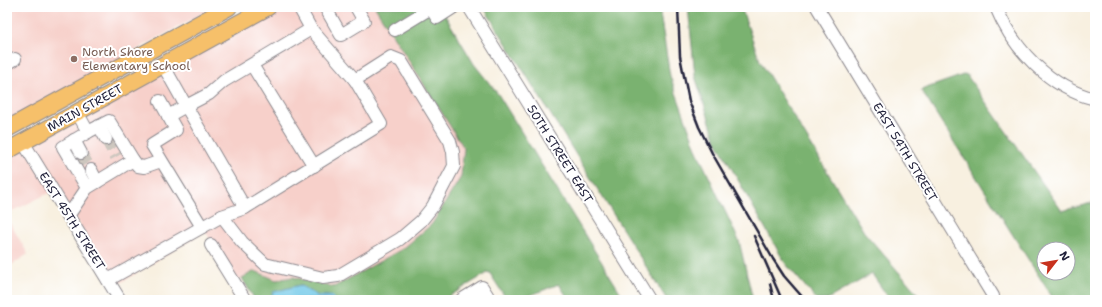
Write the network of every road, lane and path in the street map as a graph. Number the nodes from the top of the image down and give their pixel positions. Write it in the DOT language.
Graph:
graph roads {
  1 [pos="230,7"];
  2 [pos="268,7"];
  3 [pos="299,7"];
  4 [pos="325,7"];
  5 [pos="356,7"];
  6 [pos="454,7"];
  7 [pos="469,7"];
  8 [pos="817,7"];
  9 [pos="996,7"];
  10 [pos="431,8"];
  11 [pos="311,29"];
  12 [pos="395,30"];
  13 [pos="163,65"];
  14 [pos="252,65"];
  15 [pos="355,80"];
  16 [pos="1095,99"];
  17 [pos="160,101"];
  18 [pos="186,106"];
  19 [pos="77,112"];
  20 [pos="168,116"];
  21 [pos="9,124"];
  22 [pos="99,126"];
  23 [pos="88,132"];
  24 [pos="106,139"];
  25 [pos="74,140"];
  26 [pos="23,142"];
  27 [pos="7,151"];
  28 [pos="81,153"];
  29 [pos="133,160"];
  30 [pos="161,161"];
  31 [pos="314,166"];
  32 [pos="91,170"];
  33 [pos="92,185"];
  34 [pos="245,208"];
  35 [pos="68,216"];
  36 [pos="222,216"];
  37 [pos="202,227"];
  38 [pos="211,245"];
  39 [pos="108,280"];
  40 [pos="993,296"];
  41 [pos="120,300"];
  42 [pos="245,300"];
  43 [pos="461,300"];
  44 [pos="490,300"];
  45 [pos="650,300"];
  1 -- 21 [label="main road, MAIN STREET"];
  2 -- 13 [label="main road, MAIN STREET"];
  3 -- 11 [label="street"];
  4 -- 5 [label="street"];
  6 -- 10 [label="street"];
  7 -- 45 [label="street, 50TH STREET EAST"];
  8 -- 40 [label="street, EAST 54TH STREET"];
  9 -- 16 [label="street"];
  10 -- 12 [label="street"];
  11 -- 14 [label="street"];
  11 -- 15 [label="street"];
  13 -- 18 [label="street"];
  13 -- 19 [label="main road, MAIN STREET"];
  14 -- 18 [label="street"];
  14 -- 31 [label="street"];
  15 -- 31 [label="street"];
  15 -- 36 [label="street"];
  17 -- 20 [label="street"];
  18 -- 20 [label="street"];
  18 -- 34 [label="street"];
  19 -- 23 [label="street"];
  19 -- 26 [label="main road, MAIN STREET"];
  20 -- 30 [label="street"];
  22 -- 23 [label="street"];
  22 -- 24 [label="street"];
  22 -- 29 [label="street"];
  23 -- 25 [label="street"];
  25 -- 28 [label="street"];
  25 -- 33 [label="street"];
  26 -- 27 [label="main road, MAIN STREET"];
  26 -- 35 [label="street, EAST 45TH STREET"];
  29 -- 30 [label="street"];
  29 -- 33 [label="street"];
  30 -- 37 [label="street"];
  31 -- 34 [label="street"];
  32 -- 33 [label="street"];
  33 -- 35 [label="street"];
  34 -- 36 [label="street"];
  35 -- 39 [label="street, EAST 45TH STREET"];
  36 -- 37 [label="street"];
  37 -- 39 [label="street"];
  38 -- 42 [label="street"];
  39 -- 41 [label="street, EAST 45TH STREET"];
  43 -- 44 [label="street"];
}
